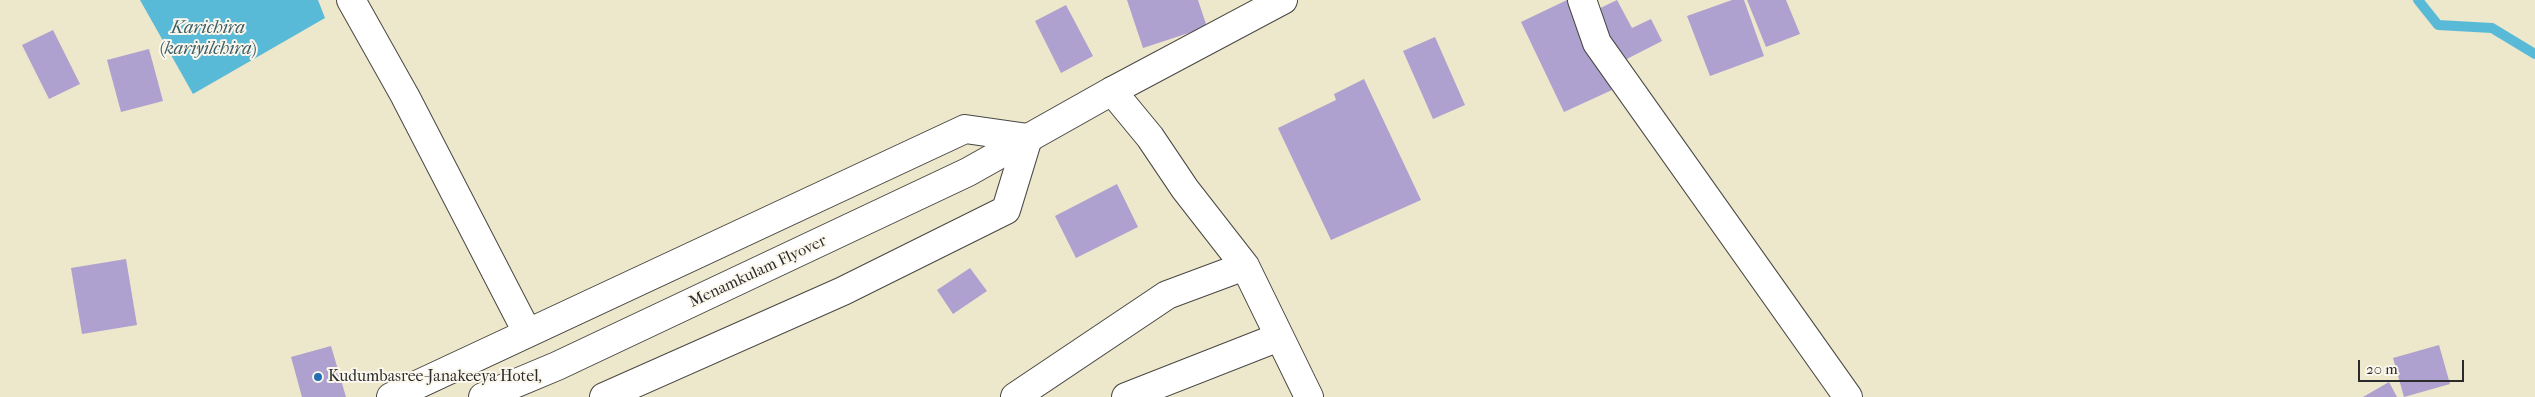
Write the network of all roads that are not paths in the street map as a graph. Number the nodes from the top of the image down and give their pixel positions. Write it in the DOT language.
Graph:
graph roads {
  1 [pos="351,0"];
  2 [pos="1283,0"];
  3 [pos="1582,0"];
  4 [pos="1112,91"];
  5 [pos="1028,138"];
  6 [pos="1245,266"];
  7 [pos="527,332"];
  8 [pos="1279,337"];
  9 [pos="391,397"];
  10 [pos="483,397"];
  11 [pos="604,397"];
  12 [pos="1015,397"];
  13 [pos="1126,397"];
  14 [pos="1309,397"];
  15 [pos="1848,397"];
  1 -- 7 [label="street"];
  2 -- 4 [label="street, Menamkulam Flyover"];
  3 -- 15 [label="street"];
  4 -- 5 [label="street, Menamkulam Flyover"];
  4 -- 6 [label="street"];
  5 -- 7 [label="street"];
  5 -- 10 [label="street, Menamkulam Flyover"];
  5 -- 11 [label="street"];
  6 -- 8 [label="street"];
  6 -- 12 [label="street"];
  7 -- 9 [label="street"];
  8 -- 13 [label="street"];
  8 -- 14 [label="street"];
}
